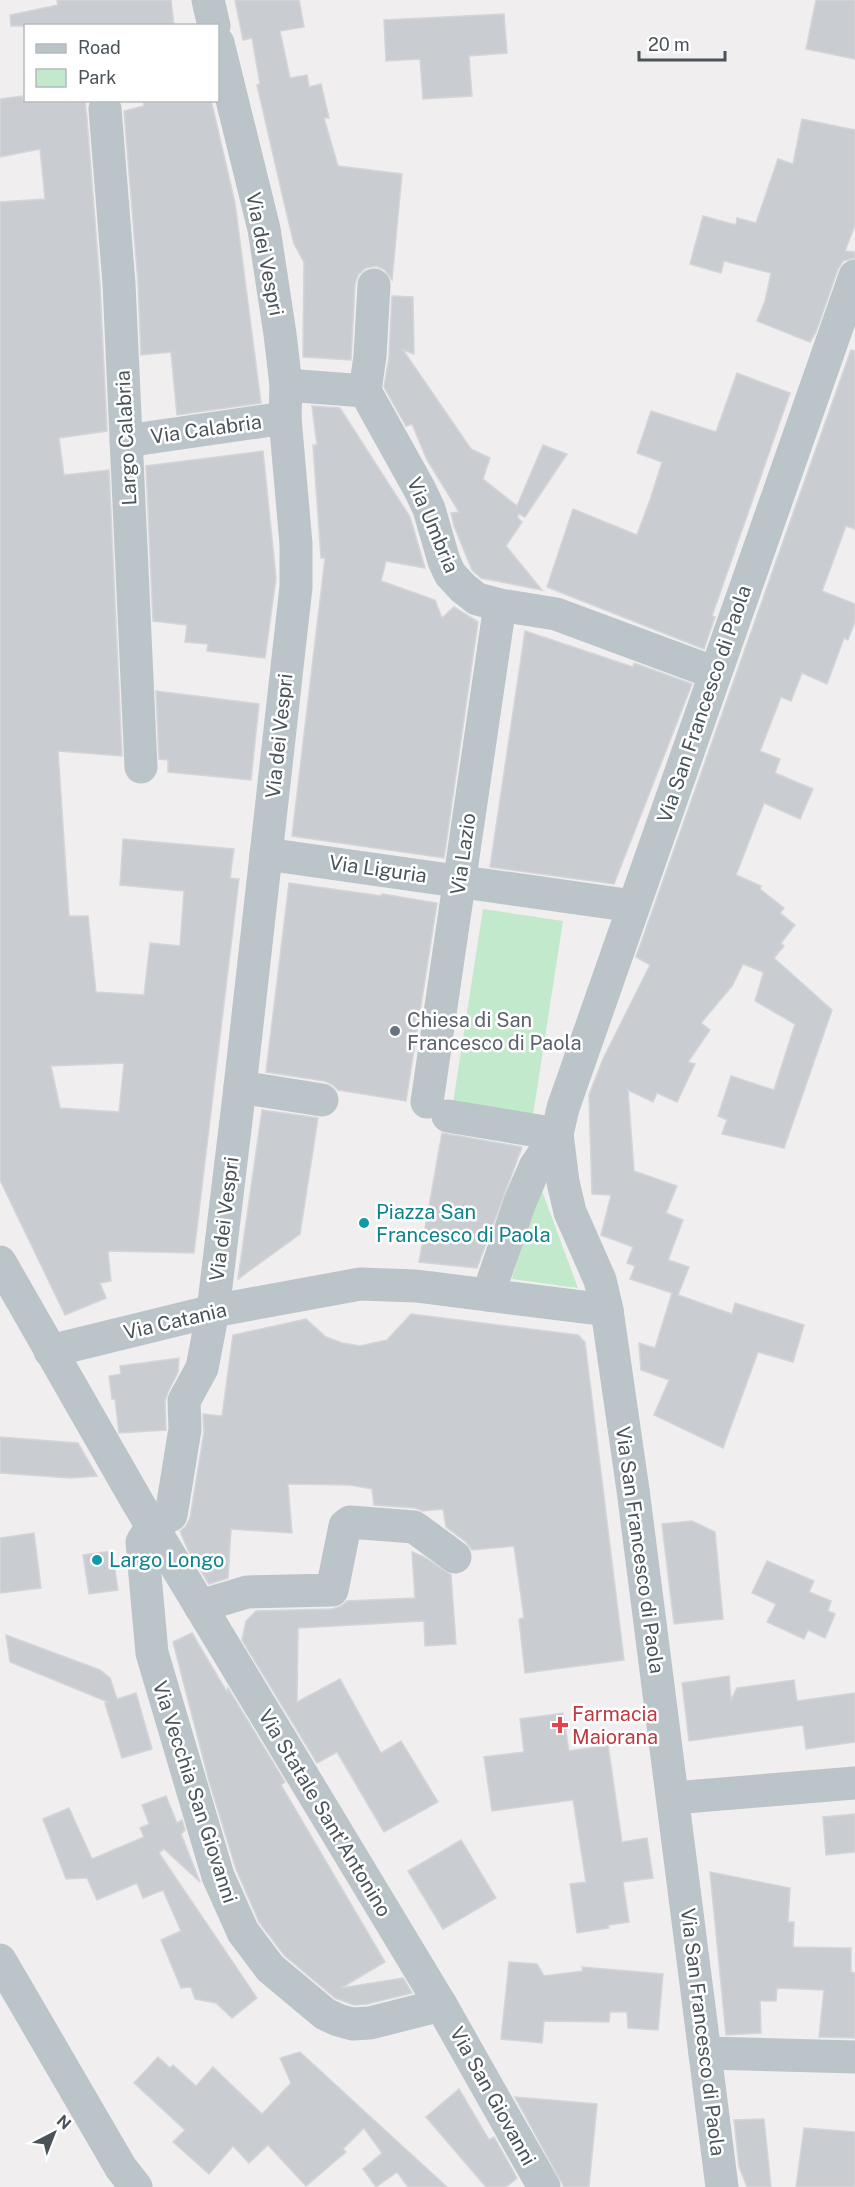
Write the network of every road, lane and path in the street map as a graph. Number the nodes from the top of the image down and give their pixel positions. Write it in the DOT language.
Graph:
graph roads {
  1 [pos="208,0"];
  2 [pos="214,24"];
  3 [pos="219,47"];
  4 [pos="105,109"];
  5 [pos="855,276"];
  6 [pos="374,285"];
  7 [pos="286,385"];
  8 [pos="364,391"];
  9 [pos="285,418"];
  10 [pos="126,441"];
  11 [pos="500,605"];
  12 [pos="715,673"];
  13 [pos="141,767"];
  14 [pos="266,854"];
  15 [pos="459,881"];
  16 [pos="633,906"];
  17 [pos="240,1087"];
  18 [pos="322,1100"];
  19 [pos="557,1134"];
  20 [pos="0,1263"];
  21 [pos="488,1295"];
  22 [pos="608,1310"];
  23 [pos="213,1311"];
  24 [pos="50,1351"];
  25 [pos="152,1526"];
  26 [pos="455,1557"];
  27 [pos="205,1614"];
  28 [pos="855,1783"];
  29 [pos="673,1798"];
  30 [pos="0,1960"];
  31 [pos="441,2005"];
  32 [pos="705,2053"];
  33 [pos="855,2057"];
  34 [pos="127,2181"];
  35 [pos="544,2187"];
  36 [pos="722,2187"];
  1 -- 2 [label="street"];
  3 -- 7 [label="street, Via dei Vespri"];
  4 -- 10 [label="street, Largo Calabria"];
  5 -- 12 [label="street, Via San Francesco di Paola"];
  6 -- 8 [label="street"];
  7 -- 8 [label="street"];
  7 -- 9 [label="street, Via dei Vespri"];
  8 -- 11 [label="street, Via Umbria"];
  9 -- 10 [label="street, Via Calabria"];
  9 -- 14 [label="street, Via dei Vespri"];
  10 -- 13 [label="street, Largo Calabria"];
  11 -- 12 [label="street, Via Umbria"];
  11 -- 15 [label="street, Via Lazio"];
  12 -- 16 [label="street, Via San Francesco di Paola"];
  14 -- 15 [label="street, Via Liguria"];
  14 -- 17 [label="street, Via dei Vespri"];
  15 -- 16 [label="street, Via Liguria"];
  15 -- 19 [label="street, Via Lazio"];
  16 -- 19 [label="street, Via San Francesco di Paola"];
  17 -- 18 [label="street"];
  17 -- 23 [label="street, Via dei Vespri"];
  19 -- 21 [label="street, Via San Francesco di Paola"];
  19 -- 22 [label="street, Via San Francesco di Paola"];
  20 -- 24 [label="street"];
  21 -- 22 [label="street"];
  21 -- 23 [label="street, Via Catania"];
  22 -- 29 [label="street, Via San Francesco di Paola"];
  23 -- 24 [label="street, Via Catania"];
  23 -- 25 [label="street, Via dei Vespri"];
  24 -- 25 [label="street"];
  25 -- 27 [label="street"];
  25 -- 31 [label="street, Via Vecchia San Giovanni"];
  26 -- 27 [label="street"];
  27 -- 31 [label="street, Via Statale Sant'Antonino"];
  28 -- 29 [label="street"];
  29 -- 32 [label="street, Via San Francesco di Paola"];
  30 -- 34 [label="street"];
  31 -- 35 [label="street, Via San Giovanni"];
  32 -- 33 [label="street"];
  32 -- 36 [label="street, Via San Francesco di Paola"];
}
